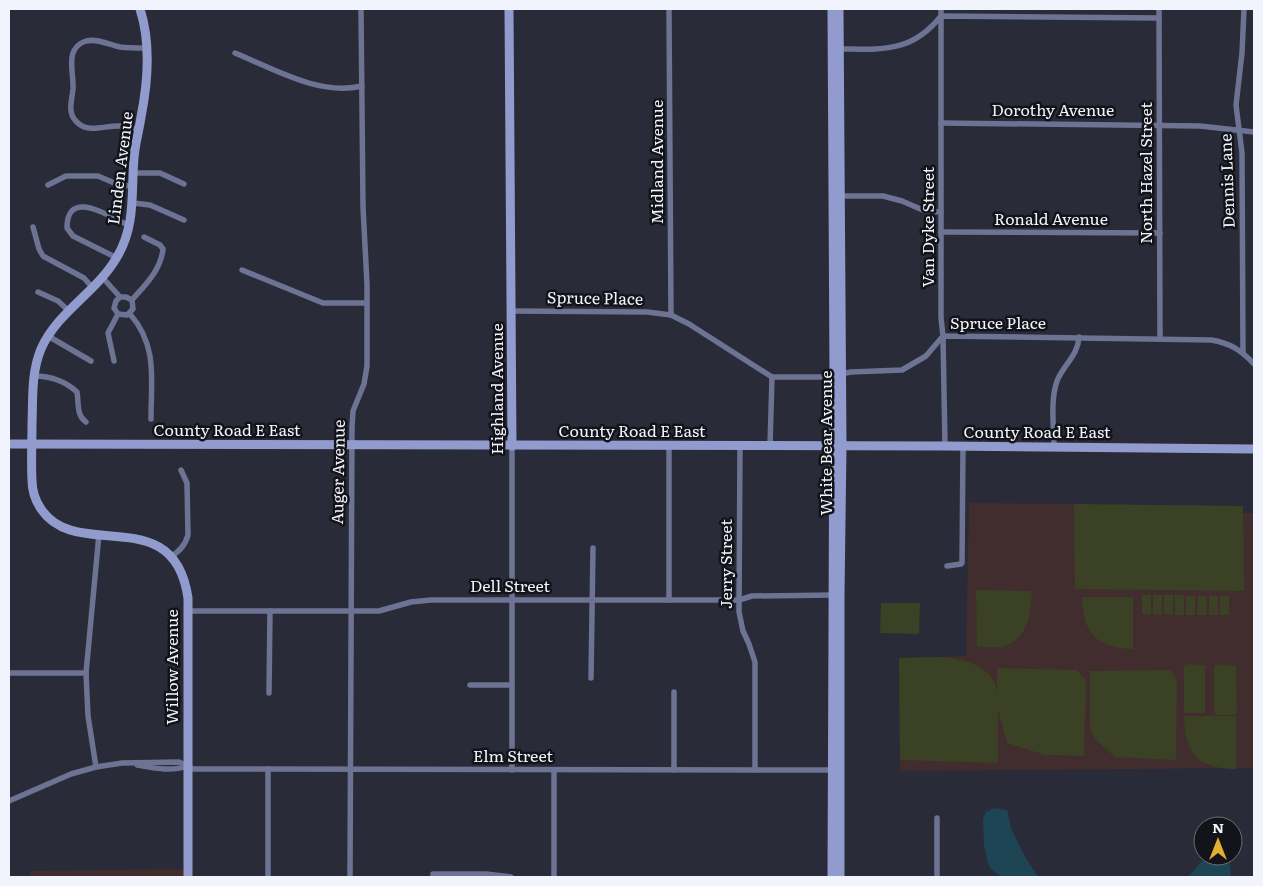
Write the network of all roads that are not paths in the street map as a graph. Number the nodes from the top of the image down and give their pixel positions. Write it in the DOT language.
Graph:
graph roads {
  1 [pos="140,9"];
  2 [pos="361,9"];
  3 [pos="510,9"];
  4 [pos="670,9"];
  5 [pos="832,9"];
  6 [pos="839,9"];
  7 [pos="941,9"];
  8 [pos="1159,9"];
  9 [pos="1244,9"];
  10 [pos="941,16"];
  11 [pos="1159,18"];
  12 [pos="146,48"];
  13 [pos="836,49"];
  14 [pos="236,54"];
  15 [pos="362,86"];
  16 [pos="941,123"];
  17 [pos="1160,125"];
  18 [pos="139,129"];
  19 [pos="1239,130"];
  20 [pos="1254,132"];
  21 [pos="133,173"];
  22 [pos="184,184"];
  23 [pos="48,185"];
  24 [pos="133,186"];
  25 [pos="836,196"];
  26 [pos="133,203"];
  27 [pos="941,212"];
  28 [pos="184,220"];
  29 [pos="130,226"];
  30 [pos="33,227"];
  31 [pos="941,232"];
  32 [pos="1160,233"];
  33 [pos="144,237"];
  34 [pos="117,258"];
  35 [pos="242,270"];
  36 [pos="103,278"];
  37 [pos="93,288"];
  38 [pos="38,292"];
  39 [pos="120,297"];
  40 [pos="132,300"];
  41 [pos="366,303"];
  42 [pos="512,311"];
  43 [pos="69,312"];
  44 [pos="118,314"];
  45 [pos="130,314"];
  46 [pos="671,315"];
  47 [pos="48,336"];
  48 [pos="943,336"];
  49 [pos="1079,337"];
  50 [pos="1160,338"];
  51 [pos="1243,352"];
  52 [pos="1251,358"];
  53 [pos="91,361"];
  54 [pos="114,361"];
  55 [pos="1254,364"];
  56 [pos="838,375"];
  57 [pos="34,376"];
  58 [pos="772,377"];
  59 [pos="151,419"];
  60 [pos="86,422"];
  61 [pos="9,444"];
  62 [pos="32,444"];
  63 [pos="351,446"];
  64 [pos="512,446"];
  65 [pos="670,446"];
  66 [pos="740,446"];
  67 [pos="770,446"];
  68 [pos="838,446"];
  69 [pos="945,446"];
  70 [pos="963,447"];
  71 [pos="1054,448"];
  72 [pos="1254,448"];
  73 [pos="181,470"];
  74 [pos="99,534"];
  75 [pos="593,548"];
  76 [pos="171,557"];
  77 [pos="947,566"];
  78 [pos="834,596"];
  79 [pos="592,600"];
  80 [pos="669,600"];
  81 [pos="739,600"];
  82 [pos="512,601"];
  83 [pos="188,611"];
  84 [pos="270,611"];
  85 [pos="350,611"];
  86 [pos="9,673"];
  87 [pos="86,673"];
  88 [pos="591,678"];
  89 [pos="470,685"];
  90 [pos="512,685"];
  91 [pos="674,692"];
  92 [pos="269,693"];
  93 [pos="187,766"];
  94 [pos="96,767"];
  95 [pos="268,769"];
  96 [pos="350,769"];
  97 [pos="512,770"];
  98 [pos="554,770"];
  99 [pos="674,770"];
  100 [pos="755,770"];
  101 [pos="836,770"];
  102 [pos="9,801"];
  103 [pos="937,818"];
  104 [pos="433,876"];
  105 [pos="188,877"];
  106 [pos="268,877"];
  107 [pos="350,877"];
  108 [pos="511,877"];
  109 [pos="554,877"];
  110 [pos="832,877"];
  111 [pos="840,877"];
  112 [pos="937,877"];
  1 -- 12 [label="main road, Linden Avenue"];
  2 -- 15 [label="street, Auger Avenue"];
  3 -- 42 [label="main road, Highland Avenue"];
  4 -- 46 [label="street, Midland Avenue"];
  5 -- 13 [label="main road, White Bear Avenue"];
  6 -- 13 [label="main road, White Bear Avenue"];
  7 -- 10 [label="street, Van Dyke Street"];
  8 -- 11 [label="street, North Hazel Street"];
  9 -- 19 [label="street, Dennis Lane"];
  10 -- 11 [label="street"];
  10 -- 13 [label="street"];
  10 -- 16 [label="street, Van Dyke Street"];
  11 -- 17 [label="street, North Hazel Street"];
  12 -- 18 [label="main road, Linden Avenue"];
  12 -- 18 [label="street"];
  13 -- 25 [label="main road, White Bear Avenue"];
  14 -- 15 [label="street"];
  15 -- 41 [label="street, Auger Avenue"];
  16 -- 17 [label="street, Dorothy Avenue"];
  16 -- 27 [label="street, Van Dyke Street"];
  17 -- 19 [label="street, Dorothy Avenue"];
  17 -- 32 [label="street, North Hazel Street"];
  18 -- 21 [label="main road, Linden Avenue"];
  19 -- 20 [label="street, Dorothy Avenue"];
  19 -- 51 [label="street, Dennis Lane"];
  21 -- 22 [label="street"];
  21 -- 24 [label="main road, Linden Avenue"];
  23 -- 24 [label="street"];
  24 -- 26 [label="main road, Linden Avenue"];
  25 -- 27 [label="street"];
  25 -- 56 [label="main road, White Bear Avenue"];
  26 -- 28 [label="street"];
  26 -- 29 [label="main road, Linden Avenue"];
  27 -- 31 [label="street, Van Dyke Street"];
  29 -- 34 [label="main road, Linden Avenue"];
  29 -- 34 [label="street"];
  30 -- 37 [label="street"];
  31 -- 32 [label="street, Ronald Avenue"];
  31 -- 48 [label="street, Van Dyke Street"];
  32 -- 50 [label="street, North Hazel Street"];
  33 -- 40 [label="street"];
  34 -- 36 [label="main road, Linden Avenue"];
  35 -- 41 [label="street"];
  36 -- 37 [label="main road, Linden Avenue"];
  36 -- 39 [label="street"];
  37 -- 43 [label="main road, Linden Avenue"];
  38 -- 43 [label="street"];
  39 -- 40 [label="street"];
  39 -- 44 [label="street"];
  40 -- 45 [label="street"];
  41 -- 63 [label="street, Auger Avenue"];
  42 -- 46 [label="street, Spruce Place"];
  42 -- 64 [label="main road, Highland Avenue"];
  43 -- 47 [label="main road, Linden Avenue"];
  44 -- 45 [label="street"];
  44 -- 54 [label="street"];
  45 -- 59 [label="street"];
  46 -- 58 [label="street, Spruce Place"];
  47 -- 53 [label="street"];
  47 -- 57 [label="main road, Linden Avenue"];
  48 -- 49 [label="street, Spruce Place"];
  48 -- 56 [label="street, Spruce Place"];
  48 -- 69 [label="street, Van Dyke Street"];
  49 -- 50 [label="street, Spruce Place"];
  49 -- 71 [label="street"];
  50 -- 51 [label="street, Spruce Place"];
  51 -- 52 [label="street"];
  52 -- 55 [label="street"];
  56 -- 58 [label="street, Spruce Place"];
  56 -- 68 [label="main road, White Bear Avenue"];
  57 -- 60 [label="street"];
  57 -- 62 [label="main road, Linden Avenue"];
  58 -- 67 [label="street"];
  61 -- 62 [label="main road, County Road E East"];
  62 -- 63 [label="main road, County Road E East"];
  62 -- 74 [label="main road, Linden Avenue"];
  63 -- 64 [label="main road, County Road E East"];
  63 -- 85 [label="street, Auger Avenue"];
  64 -- 65 [label="main road, County Road E East"];
  64 -- 82 [label="street, Highland Avenue"];
  65 -- 66 [label="main road, County Road E East"];
  65 -- 80 [label="street"];
  66 -- 67 [label="main road, County Road E East"];
  66 -- 81 [label="street, Jerry Street"];
  67 -- 68 [label="main road, County Road E East"];
  68 -- 69 [label="main road, County Road E East"];
  68 -- 78 [label="main road, White Bear Avenue"];
  68 -- 101 [label="main road, White Bear Avenue"];
  69 -- 70 [label="main road, County Road E East"];
  70 -- 71 [label="main road, County Road E East"];
  70 -- 77 [label="street"];
  71 -- 72 [label="main road, County Road E East"];
  73 -- 76 [label="street"];
  74 -- 76 [label="main road, Linden Avenue"];
  74 -- 87 [label="street"];
  75 -- 79 [label="street"];
  76 -- 83 [label="main road, Willow Avenue"];
  78 -- 81 [label="street, Dell Street"];
  78 -- 101 [label="main road, White Bear Avenue"];
  79 -- 80 [label="street, Dell Street"];
  79 -- 82 [label="street, Dell Street"];
  79 -- 88 [label="street"];
  80 -- 81 [label="street, Dell Street"];
  81 -- 100 [label="street, Jerry Street"];
  82 -- 85 [label="street, Dell Street"];
  82 -- 90 [label="street, Highland Avenue"];
  83 -- 84 [label="street, Dell Street"];
  83 -- 93 [label="main road, Willow Avenue"];
  84 -- 85 [label="street, Dell Street"];
  84 -- 92 [label="street"];
  85 -- 96 [label="street, Auger Avenue"];
  86 -- 87 [label="street"];
  87 -- 94 [label="street"];
  89 -- 90 [label="street"];
  90 -- 97 [label="street, Highland Avenue"];
  91 -- 99 [label="street"];
  93 -- 94 [label="street, Elm Street"];
  93 -- 95 [label="street, Elm Street"];
  93 -- 105 [label="main road, Willow Avenue"];
  94 -- 102 [label="street, Elm Street"];
  95 -- 96 [label="street, Elm Street"];
  95 -- 106 [label="street"];
  96 -- 97 [label="street, Elm Street"];
  96 -- 107 [label="street, Auger Avenue"];
  97 -- 98 [label="street, Elm Street"];
  98 -- 99 [label="street, Elm Street"];
  98 -- 109 [label="street"];
  99 -- 100 [label="street, Elm Street"];
  100 -- 101 [label="street, Elm Street"];
  101 -- 110 [label="main road, White Bear Avenue"];
  101 -- 111 [label="main road, White Bear Avenue"];
  103 -- 112 [label="street"];
  104 -- 108 [label="street"];
}
